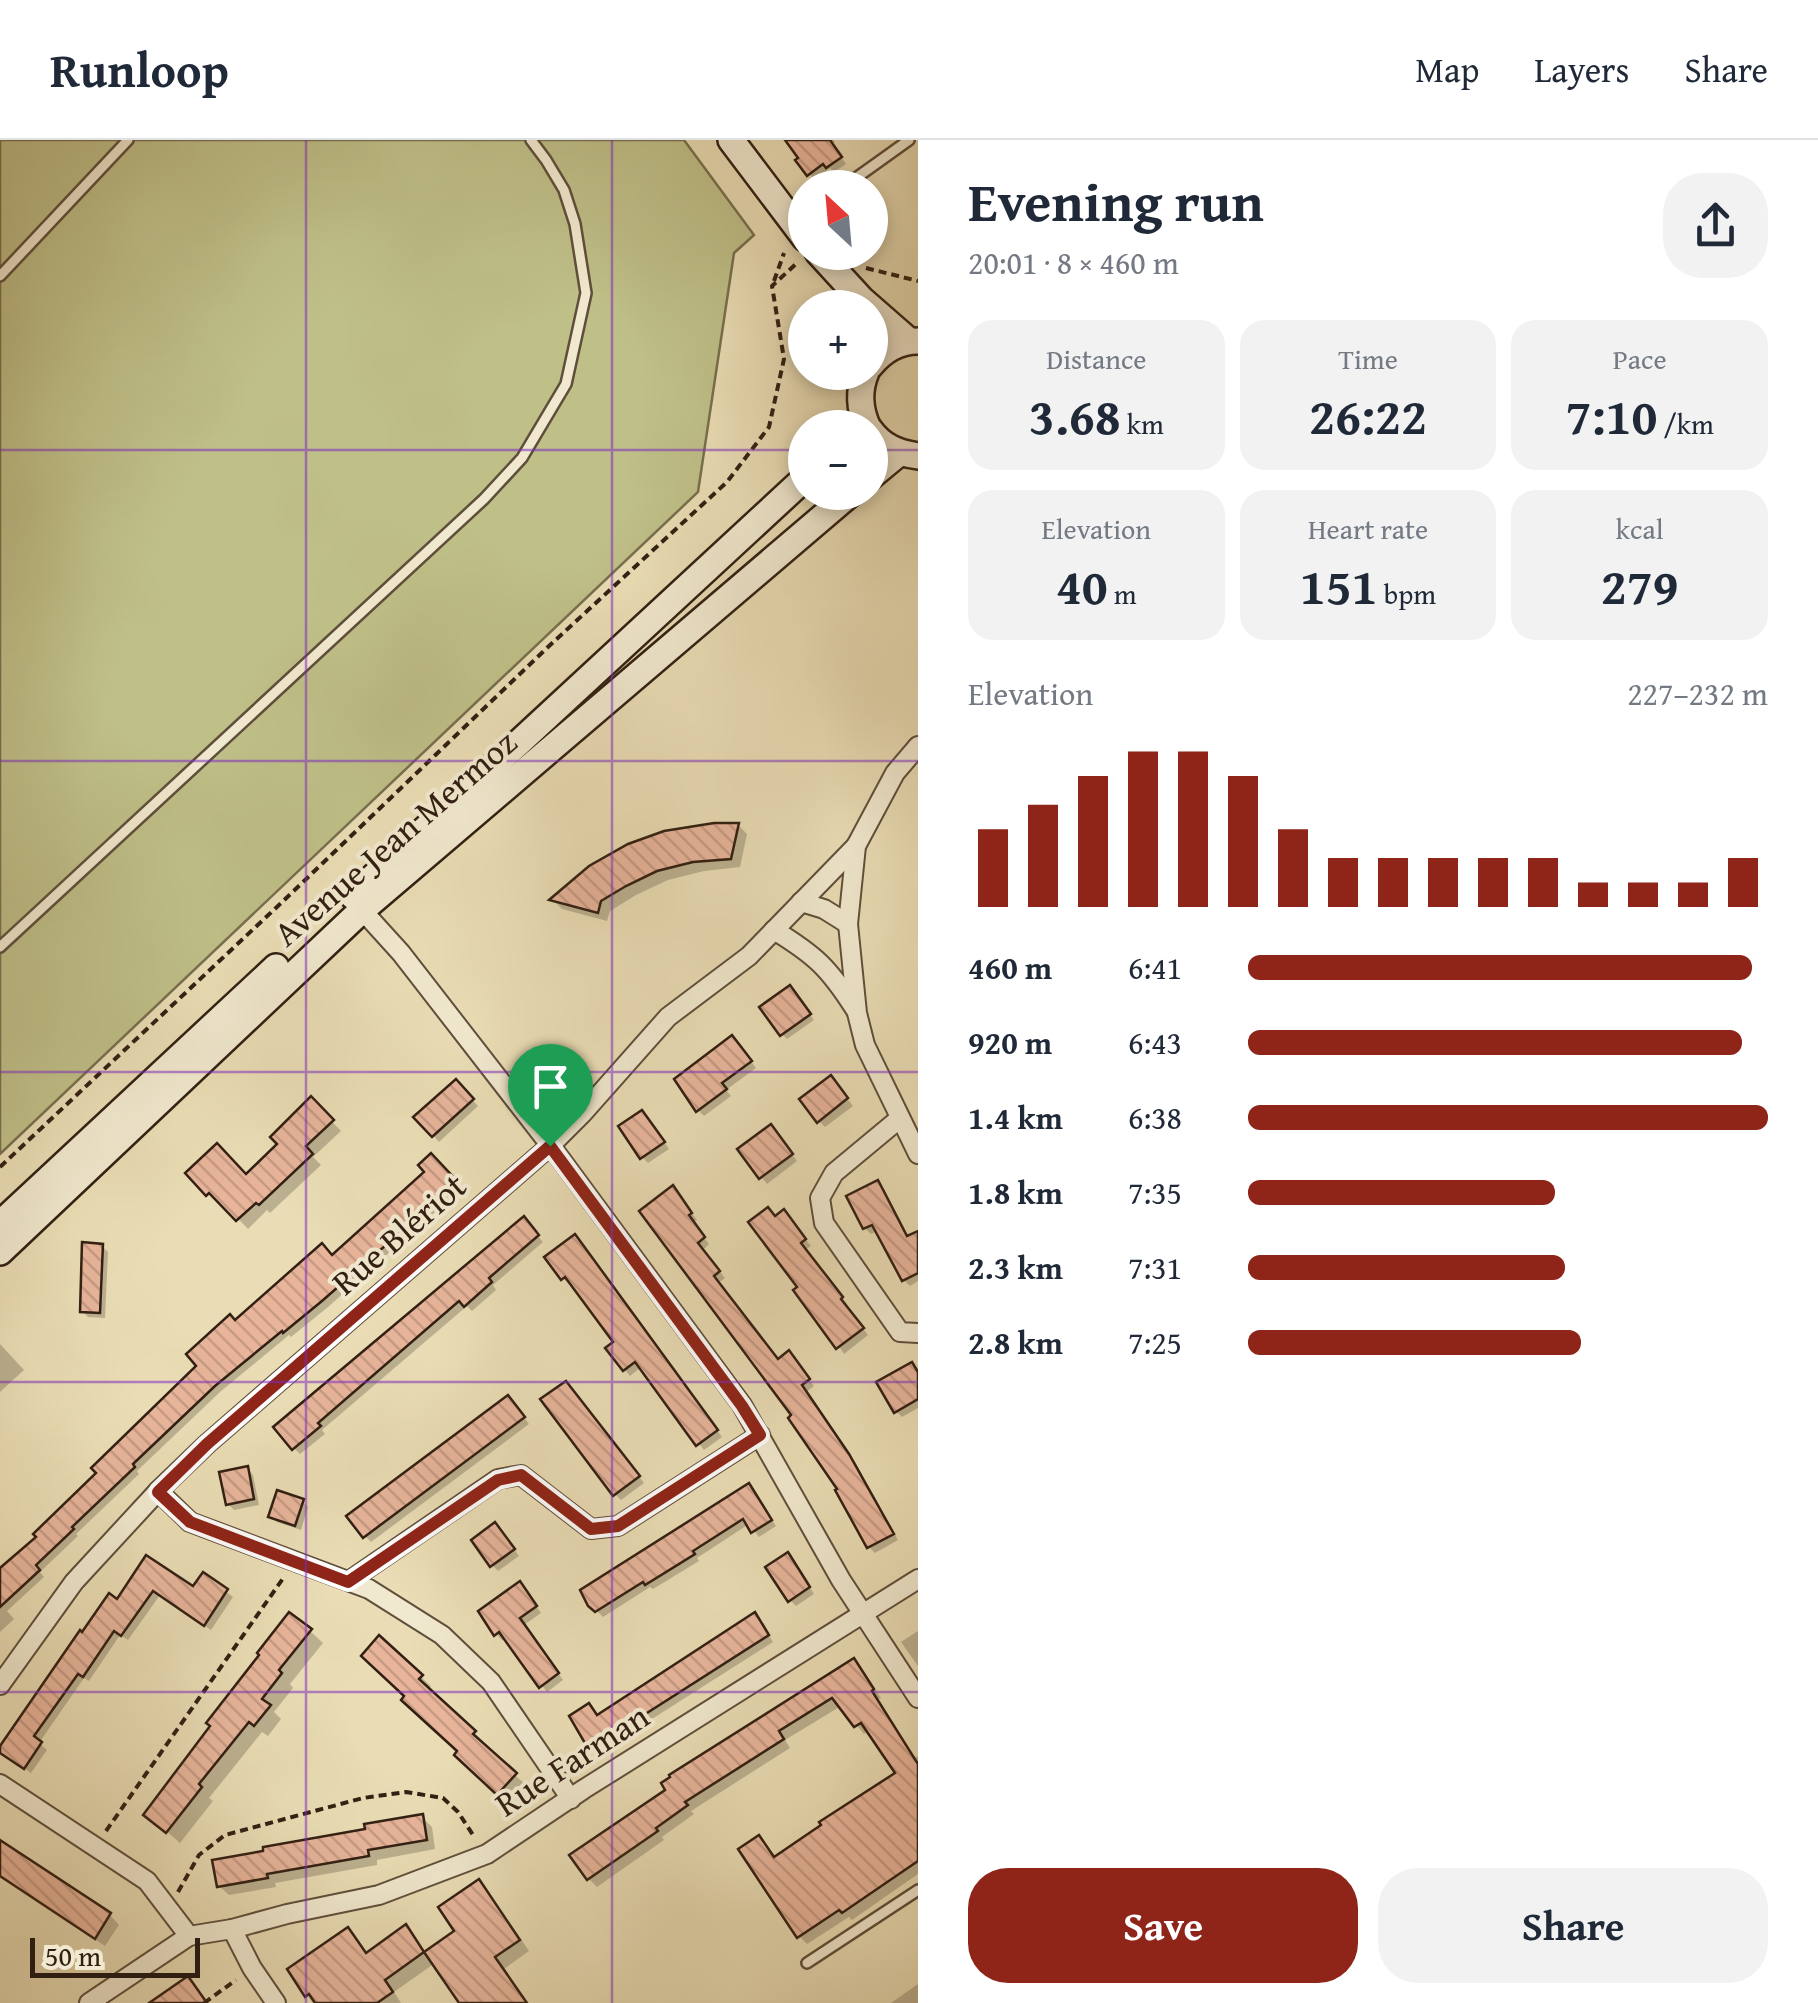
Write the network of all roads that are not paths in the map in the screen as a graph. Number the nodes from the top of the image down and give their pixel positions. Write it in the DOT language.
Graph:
graph roads {
  1 [pos="128,140"];
  2 [pos="530,140"];
  3 [pos="732,140"];
  4 [pos="909,140"];
  5 [pos="867,170"];
  6 [pos="788,220"];
  7 [pos="834,270"];
  8 [pos="0,276"];
  9 [pos="914,341"];
  10 [pos="888,350"];
  11 [pos="788,494"];
  12 [pos="831,510"];
  13 [pos="918,746"];
  14 [pos="856,846"];
  15 [pos="801,902"];
  16 [pos="362,910"];
  17 [pos="848,924"];
  18 [pos="774,930"];
  19 [pos="0,947"];
  20 [pos="857,1013"];
  21 [pos="899,1119"];
  22 [pos="550,1146"];
  23 [pos="918,1154"];
  24 [pos="0,1224"];
  25 [pos="0,1252"];
  26 [pos="918,1333"];
  27 [pos="760,1435"];
  28 [pos="158,1492"];
  29 [pos="918,1579"];
  30 [pos="348,1582"];
  31 [pos="862,1615"];
  32 [pos="0,1685"];
  33 [pos="918,1698"];
  34 [pos="0,1784"];
  35 [pos="571,1799"];
  36 [pos="918,1890"];
  37 [pos="232,1929"];
  38 [pos="190,1936"];
  39 [pos="807,1963"];
  40 [pos="89,2003"];
  41 [pos="276,2003"];
  1 -- 8 [label="lane"];
  2 -- 19 [label="lane"];
  3 -- 6 [label="main road"];
  4 -- 5 [label="lane"];
  7 -- 9 [label="main road"];
  9 -- 10 [label="main road"];
  11 -- 24 [label="main road, Avenue Jean Mermoz"];
  12 -- 16 [label="main road, Avenue Jean Mermoz"];
  13 -- 14 [label="street"];
  14 -- 15 [label="street, Rue Blériot"];
  14 -- 17 [label="street"];
  15 -- 17 [label="street"];
  15 -- 18 [label="street, Rue Blériot"];
  16 -- 22 [label="street"];
  16 -- 25 [label="main road, Avenue Jean Mermoz"];
  17 -- 20 [label="street"];
  18 -- 20 [label="street"];
  18 -- 22 [label="street, Rue Blériot"];
  20 -- 21 [label="street"];
  21 -- 23 [label="street"];
  21 -- 26 [label="street"];
  22 -- 27 [label="street"];
  22 -- 28 [label="street, Rue Blériot"];
  27 -- 30 [label="street"];
  27 -- 31 [label="street"];
  28 -- 30 [label="street"];
  28 -- 32 [label="street, Rue Blériot"];
  29 -- 31 [label="street, Rue Farman"];
  30 -- 35 [label="street"];
  31 -- 33 [label="street"];
  31 -- 35 [label="street, Rue Farman"];
  34 -- 38 [label="street"];
  35 -- 37 [label="street, Rue Farman"];
  36 -- 39 [label="lane"];
  37 -- 38 [label="street, Rue Farman"];
  37 -- 41 [label="street"];
  38 -- 40 [label="street"];
}
